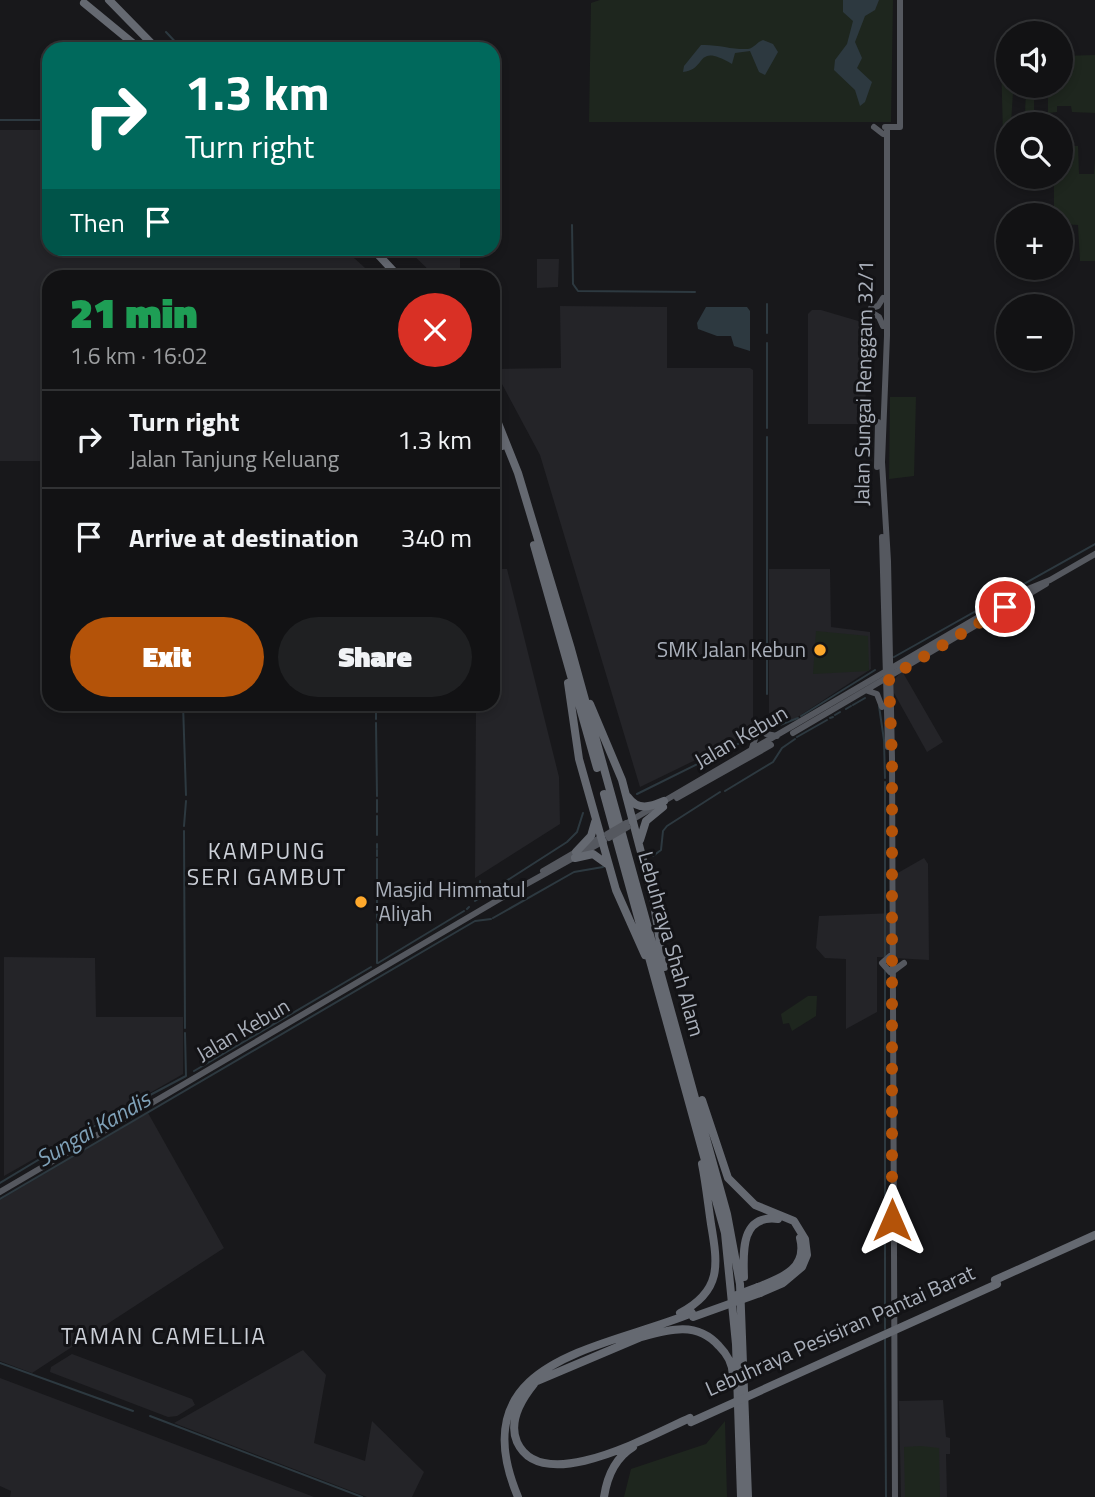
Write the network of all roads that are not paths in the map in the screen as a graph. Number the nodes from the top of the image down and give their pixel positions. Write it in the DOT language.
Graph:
graph roads {
  1 [pos="109,0"];
  2 [pos="900,0"];
  3 [pos="84,3"];
  4 [pos="131,42"];
  5 [pos="151,42"];
  6 [pos="874,127"];
  7 [pos="884,129"];
  8 [pos="885,209"];
  9 [pos="379,256"];
  10 [pos="387,256"];
  11 [pos="392,270"];
  12 [pos="400,270"];
  13 [pos="883,298"];
  14 [pos="885,324"];
  15 [pos="500,428"];
  16 [pos="500,442"];
  17 [pos="883,533"];
  18 [pos="1095,554"];
  19 [pos="1016,599"];
  20 [pos="561,643"];
  21 [pos="571,649"];
  22 [pos="888,652"];
  23 [pos="883,660"];
  24 [pos="906,662"];
  25 [pos="886,676"];
  26 [pos="873,681"];
  27 [pos="867,691"];
  28 [pos="761,724"];
  29 [pos="886,729"];
  30 [pos="757,733"];
  31 [pos="780,735"];
  32 [pos="749,752"];
  33 [pos="891,765"];
  34 [pos="625,791"];
  35 [pos="663,804"];
  36 [pos="595,817"];
  37 [pos="630,824"];
  38 [pos="605,838"];
  39 [pos="639,846"];
  40 [pos="576,855"];
  41 [pos="610,869"];
  42 [pos="891,954"];
  43 [pos="891,974"];
  44 [pos="662,1001"];
  45 [pos="676,1024"];
  46 [pos="682,1073"];
  47 [pos="0,1192"];
  48 [pos="1095,1235"];
  49 [pos="1095,1241"];
  50 [pos="996,1282"];
  51 [pos="759,1290"];
  52 [pos="693,1315"];
  53 [pos="646,1330"];
  54 [pos="638,1338"];
  55 [pos="536,1381"];
  56 [pos="512,1413"];
  57 [pos="746,1419"];
  58 [pos="690,1420"];
  59 [pos="518,1497"];
  60 [pos="604,1497"];
  61 [pos="741,1497"];
  62 [pos="748,1497"];
  63 [pos="895,1497"];
  1 -- 5 [label="highway"];
  2 -- 7 [label="main road"];
  3 -- 4 [label="highway"];
  6 -- 7 [label="main road"];
  7 -- 8 [label="main road, Jalan Sungai Renggam 32/1"];
  8 -- 13 [label="main road, Jalan Sungai Renggam 32/1"];
  8 -- 14 [label="main road, Jalan Sungai Renggam 32/1"];
  9 -- 11 [label="highway"];
  10 -- 12 [label="highway"];
  13 -- 14 [label="main road, Jalan Sungai Renggam 32/1"];
  13 -- 14 [label="main road"];
  14 -- 17 [label="main road, Jalan Sungai Renggam 32/1"];
  15 -- 21 [label="highway, Lebuhraya Shah Alam"];
  16 -- 20 [label="highway, Lebuhraya Shah Alam"];
  17 -- 22 [label="main road, Jalan Sungai Renggam 32/1"];
  17 -- 23 [label="main road, Jalan Sungai Renggam 32/1"];
  18 -- 19 [label="main road"];
  19 -- 24 [label="main road"];
  19 -- 25 [label="main road"];
  20 -- 36 [label="highway"];
  20 -- 44 [label="highway, Lebuhraya Shah Alam"];
  21 -- 34 [label="highway"];
  21 -- 45 [label="highway, Lebuhraya Shah Alam"];
  22 -- 24 [label="main road"];
  22 -- 25 [label="main road, Jalan Sungai Renggam 32/1"];
  23 -- 25 [label="main road, Jalan Sungai Renggam 32/1"];
  23 -- 26 [label="main road"];
  24 -- 25 [label="main road"];
  25 -- 26 [label="main road, Jalan Kebun"];
  25 -- 27 [label="main road, Jalan Kebun"];
  25 -- 29 [label="main road"];
  25 -- 33 [label="main road"];
  26 -- 31 [label="main road, Jalan Kebun"];
  27 -- 29 [label="main road"];
  27 -- 35 [label="main road, Jalan Kebun"];
  28 -- 31 [label="main road"];
  29 -- 33 [label="main road"];
  30 -- 32 [label="main road"];
  31 -- 32 [label="main road, Jalan Kebun"];
  32 -- 35 [label="main road, Jalan Kebun"];
  33 -- 42 [label="main road"];
  34 -- 35 [label="highway"];
  34 -- 37 [label="highway"];
  35 -- 37 [label="main road, Jalan Kebun"];
  35 -- 39 [label="highway"];
  36 -- 38 [label="highway"];
  36 -- 40 [label="highway"];
  37 -- 38 [label="main road, Jalan Kebun, bridge"];
  37 -- 39 [label="highway"];
  38 -- 40 [label="main road, Jalan Kebun"];
  38 -- 41 [label="highway"];
  39 -- 45 [label="highway"];
  40 -- 41 [label="highway"];
  40 -- 47 [label="main road, Jalan Kebun"];
  41 -- 44 [label="highway"];
  42 -- 43 [label="main road"];
  42 -- 43 [label="main road"];
  43 -- 63 [label="main road"];
  44 -- 46 [label="highway, Lebuhraya Shah Alam"];
  45 -- 51 [label="highway"];
  45 -- 57 [label="highway, Lebuhraya Shah Alam"];
  46 -- 53 [label="highway"];
  46 -- 61 [label="highway, Lebuhraya Shah Alam"];
  48 -- 50 [label="highway, Lebuhraya Pesisiran Pantai Barat"];
  49 -- 50 [label="highway, Lebuhraya Pesisiran Pantai Barat"];
  50 -- 58 [label="highway, Lebuhraya Pesisiran Pantai Barat, bridge"];
  51 -- 52 [label="highway, bridge"];
  51 -- 57 [label="highway"];
  52 -- 53 [label="highway"];
  52 -- 54 [label="highway"];
  53 -- 59 [label="highway"];
  54 -- 55 [label="highway"];
  54 -- 61 [label="highway"];
  55 -- 56 [label="highway"];
  55 -- 58 [label="highway, Lebuhraya Pesisiran Pantai Barat"];
  57 -- 62 [label="highway, Lebuhraya Shah Alam"];
  58 -- 60 [label="highway, Lebuhraya Pesisiran Pantai Barat"];
}
